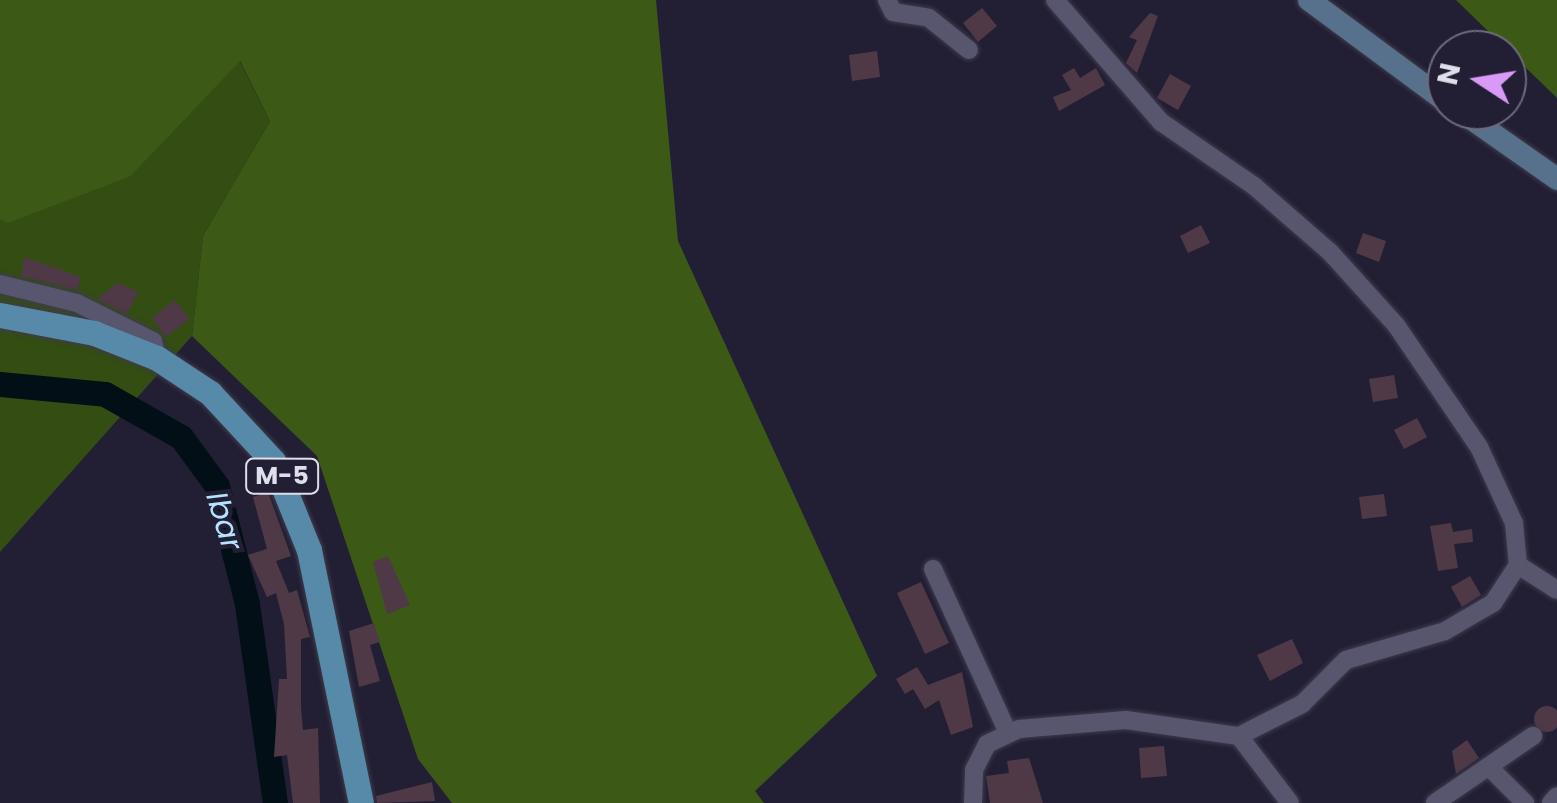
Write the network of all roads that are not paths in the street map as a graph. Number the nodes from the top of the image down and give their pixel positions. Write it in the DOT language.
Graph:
graph roads {
  1 [pos="888,0"];
  2 [pos="1055,0"];
  3 [pos="1309,0"];
  4 [pos="969,50"];
  5 [pos="1427,87"];
  6 [pos="1487,130"];
  7 [pos="1557,179"];
  8 [pos="0,284"];
  9 [pos="0,315"];
  10 [pos="157,358"];
  11 [pos="1518,565"];
  12 [pos="933,569"];
  13 [pos="1557,590"];
  14 [pos="1008,733"];
  15 [pos="1239,736"];
  16 [pos="1533,736"];
  17 [pos="1492,770"];
  18 [pos="1557,796"];
  19 [pos="361,803"];
  20 [pos="973,803"];
  21 [pos="1290,803"];
  22 [pos="1436,803"];
  23 [pos="1525,803"];
  24 [pos="1551,803"];
  1 -- 4 [label="street"];
  2 -- 11 [label="street"];
  3 -- 5 [label="main road"];
  6 -- 7 [label="main road"];
  8 -- 10 [label="street"];
  9 -- 10 [label="main road, M-5"];
  10 -- 19 [label="main road, M-5"];
  11 -- 13 [label="street"];
  11 -- 15 [label="street"];
  12 -- 14 [label="street"];
  14 -- 15 [label="street"];
  14 -- 20 [label="street"];
  15 -- 21 [label="street"];
  16 -- 17 [label="street"];
  17 -- 22 [label="street"];
  17 -- 23 [label="street"];
  18 -- 24 [label="street"];
}
